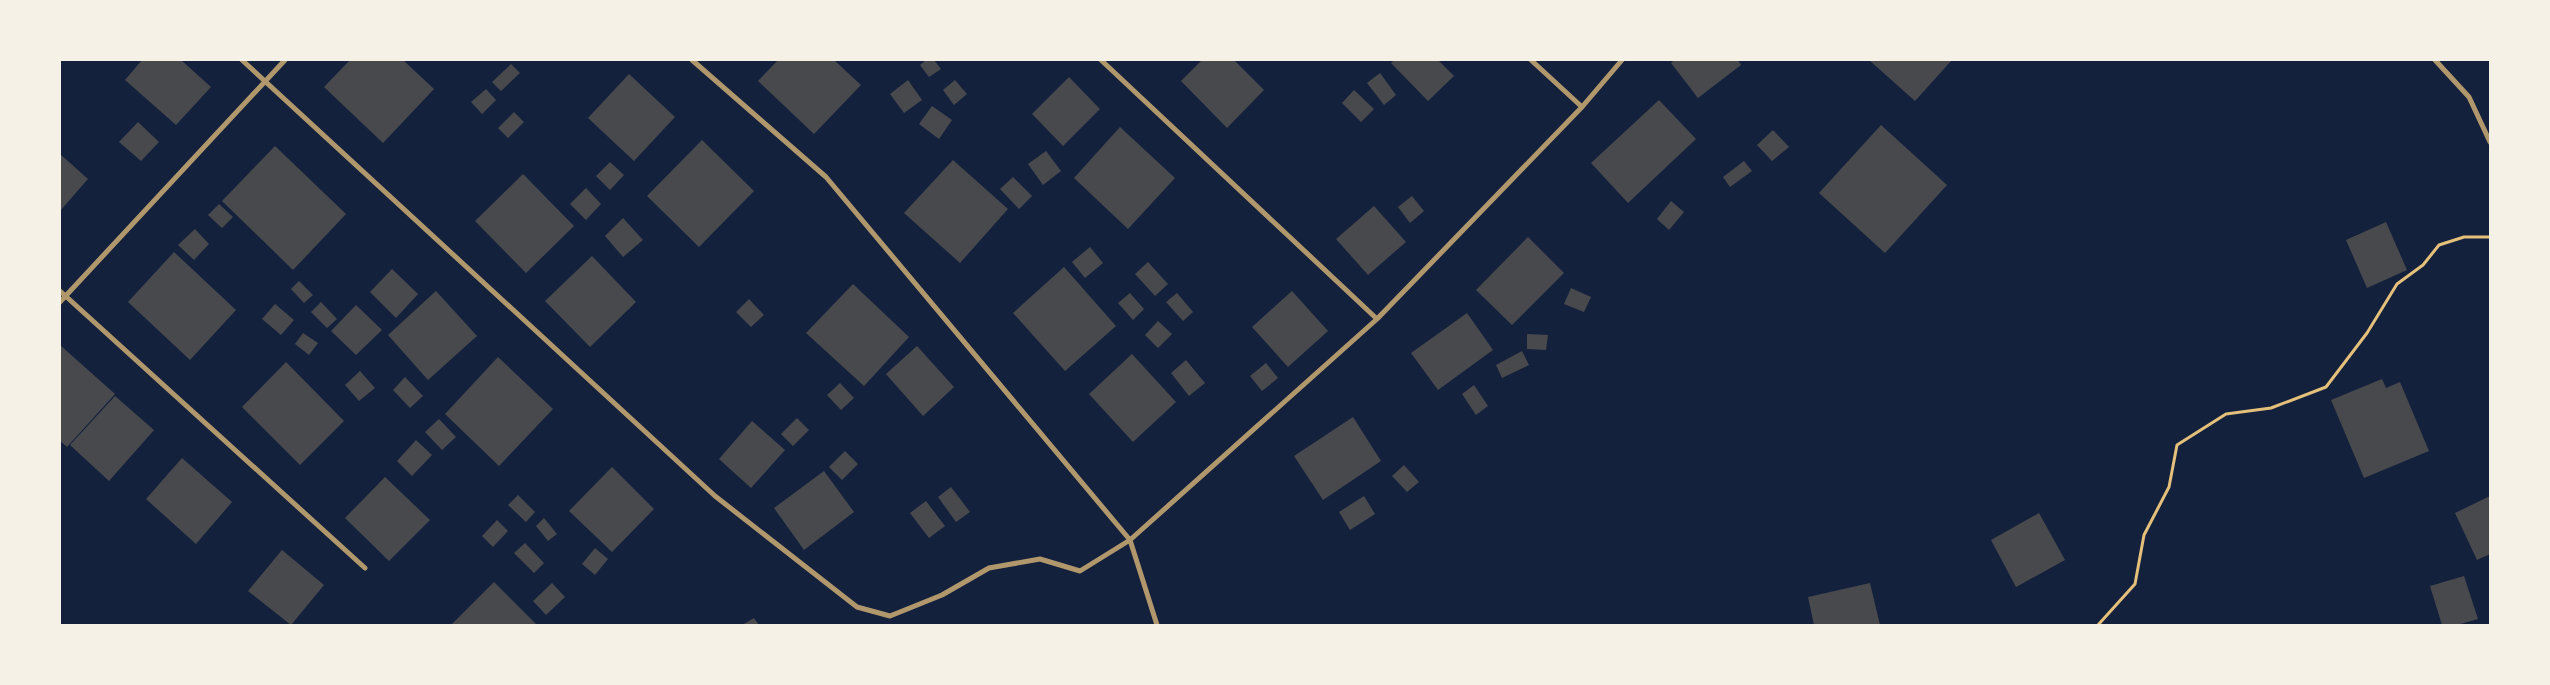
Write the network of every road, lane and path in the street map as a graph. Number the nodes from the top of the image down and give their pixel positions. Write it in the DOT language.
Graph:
graph roads {
  1 [pos="242,60"];
  2 [pos="285,60"];
  3 [pos="692,60"];
  4 [pos="1101,60"];
  5 [pos="1531,60"];
  6 [pos="1622,60"];
  7 [pos="2435,60"];
  8 [pos="264,80"];
  9 [pos="1582,107"];
  10 [pos="2490,142"];
  11 [pos="2490,237"];
  12 [pos="60,291"];
  13 [pos="66,297"];
  14 [pos="60,302"];
  15 [pos="1377,318"];
  16 [pos="1130,540"];
  17 [pos="365,568"];
  18 [pos="1157,625"];
  19 [pos="2098,625"];
  1 -- 8 [label="street"];
  2 -- 8 [label="street"];
  3 -- 16 [label="street"];
  4 -- 15 [label="street"];
  5 -- 9 [label="street"];
  6 -- 9 [label="street"];
  7 -- 10 [label="street"];
  8 -- 13 [label="street"];
  8 -- 16 [label="street"];
  9 -- 15 [label="street"];
  11 -- 19 [label="path"];
  12 -- 13 [label="street"];
  13 -- 14 [label="street"];
  13 -- 17 [label="street"];
  15 -- 16 [label="street"];
  16 -- 18 [label="street"];
}
